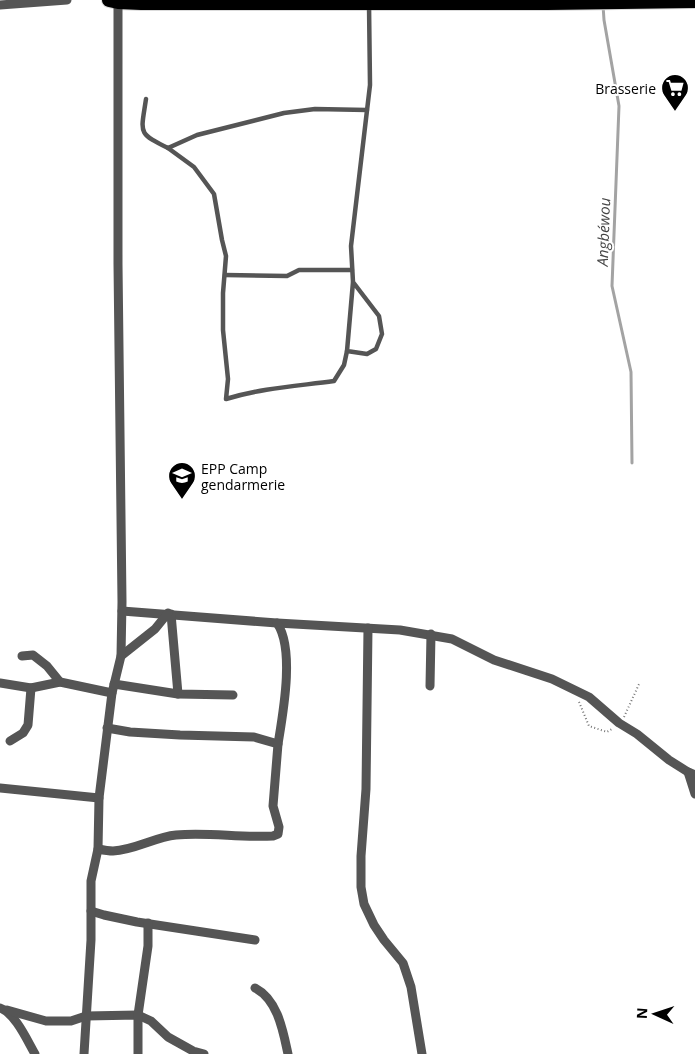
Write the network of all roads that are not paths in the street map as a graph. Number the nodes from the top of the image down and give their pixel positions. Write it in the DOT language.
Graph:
graph roads {
  1 [pos="67,0"];
  2 [pos="115,1"];
  3 [pos="226,1"];
  4 [pos="695,1"];
  5 [pos="548,2"];
  6 [pos="369,3"];
  7 [pos="0,5"];
  8 [pos="146,99"];
  9 [pos="367,110"];
  10 [pos="168,148"];
  11 [pos="352,270"];
  12 [pos="224,275"];
  13 [pos="353,282"];
  14 [pos="347,351"];
  15 [pos="122,611"];
  16 [pos="170,614"];
  17 [pos="278,623"];
  18 [pos="368,628"];
  19 [pos="432,634"];
  20 [pos="22,656"];
  21 [pos="121,656"];
  22 [pos="60,682"];
  23 [pos="0,683"];
  24 [pos="430,686"];
  25 [pos="31,688"];
  26 [pos="113,688"];
  27 [pos="178,694"];
  28 [pos="233,695"];
  29 [pos="108,728"];
  30 [pos="10,741"];
  31 [pos="278,744"];
  32 [pos="691,774"];
  33 [pos="0,788"];
  34 [pos="695,794"];
  35 [pos="99,798"];
  36 [pos="98,849"];
  37 [pos="91,911"];
  38 [pos="148,923"];
  39 [pos="255,940"];
  40 [pos="255,988"];
  41 [pos="3,1009"];
  42 [pos="138,1015"];
  43 [pos="86,1016"];
  44 [pos="192,1052"];
  45 [pos="35,1054"];
  46 [pos="84,1054"];
  47 [pos="138,1054"];
  48 [pos="204,1054"];
  49 [pos="288,1054"];
  50 [pos="422,1054"];
  1 -- 7 [label="street"];
  2 -- 3 [label="highway"];
  2 -- 15 [label="street"];
  3 -- 6 [label="highway"];
  4 -- 5 [label="highway"];
  5 -- 6 [label="highway"];
  6 -- 9 [label="lane"];
  8 -- 10 [label="lane"];
  9 -- 10 [label="lane"];
  9 -- 11 [label="lane"];
  10 -- 12 [label="lane"];
  11 -- 12 [label="lane"];
  11 -- 13 [label="lane"];
  12 -- 14 [label="lane"];
  13 -- 14 [label="lane"];
  13 -- 14 [label="lane"];
  15 -- 16 [label="street"];
  15 -- 21 [label="street"];
  16 -- 17 [label="street"];
  16 -- 21 [label="street"];
  16 -- 27 [label="street"];
  17 -- 18 [label="street"];
  17 -- 31 [label="street"];
  18 -- 19 [label="street"];
  18 -- 50 [label="street"];
  19 -- 24 [label="street"];
  19 -- 32 [label="street"];
  20 -- 22 [label="street"];
  21 -- 26 [label="street"];
  22 -- 25 [label="street"];
  22 -- 26 [label="street"];
  23 -- 25 [label="street"];
  25 -- 30 [label="street"];
  26 -- 27 [label="street"];
  26 -- 29 [label="street"];
  27 -- 28 [label="street"];
  29 -- 31 [label="street"];
  29 -- 35 [label="street"];
  31 -- 36 [label="street"];
  32 -- 34 [label="street"];
  33 -- 35 [label="street"];
  35 -- 36 [label="street"];
  36 -- 37 [label="street"];
  37 -- 38 [label="street"];
  37 -- 43 [label="street"];
  38 -- 39 [label="street"];
  38 -- 42 [label="street"];
  40 -- 49 [label="street"];
  41 -- 43 [label="street"];
  41 -- 45 [label="street"];
  42 -- 43 [label="street"];
  42 -- 44 [label="street"];
  42 -- 47 [label="street"];
  43 -- 46 [label="street"];
  44 -- 48 [label="street"];
}
